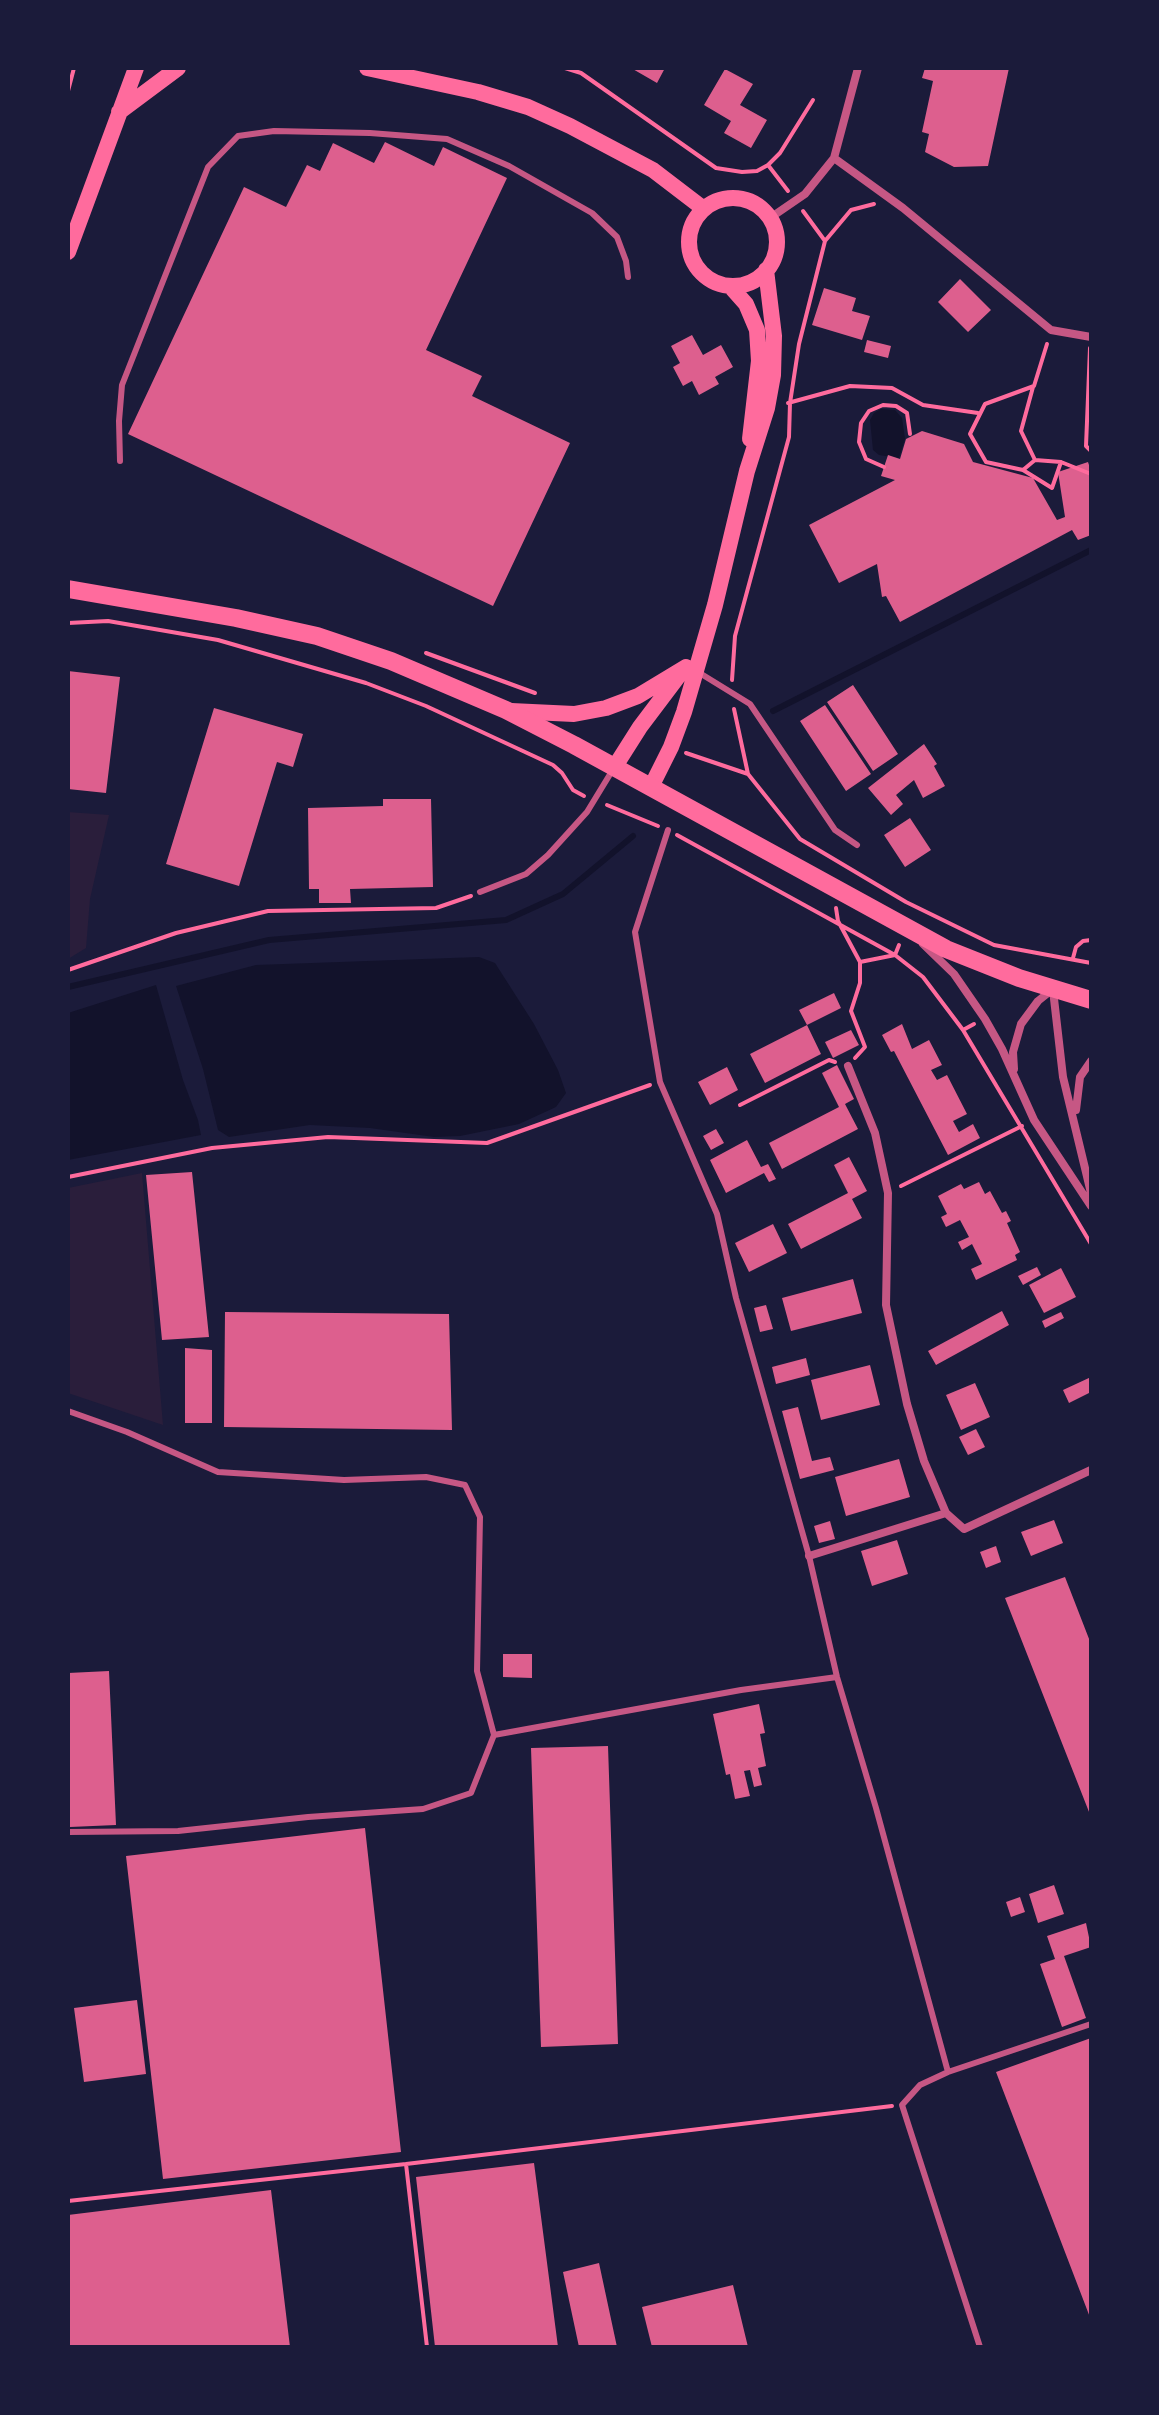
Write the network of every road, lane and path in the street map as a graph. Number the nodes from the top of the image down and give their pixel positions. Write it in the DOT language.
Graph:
graph roads {
  1 [pos="74,68"];
  2 [pos="136,68"];
  3 [pos="178,68"];
  4 [pos="367,68"];
  5 [pos="565,68"];
  6 [pos="858,68"];
  7 [pos="68,91"];
  8 [pos="813,100"];
  9 [pos="117,113"];
  10 [pos="834,158"];
  11 [pos="892,200"];
  12 [pos="704,209"];
  13 [pos="770,218"];
  14 [pos="68,252"];
  15 [pos="766,270"];
  16 [pos="628,277"];
  17 [pos="730,286"];
  18 [pos="1051,330"];
  19 [pos="1091,338"];
  20 [pos="1034,386"];
  21 [pos="790,403"];
  22 [pos="767,408"];
  23 [pos="978,413"];
  24 [pos="789,427"];
  25 [pos="796,427"];
  26 [pos="910,434"];
  27 [pos="1091,451"];
  28 [pos="1035,460"];
  29 [pos="120,461"];
  30 [pos="1061,462"];
  31 [pos="884,467"];
  32 [pos="1023,470"];
  33 [pos="747,471"];
  34 [pos="1091,474"];
  35 [pos="68,589"];
  36 [pos="68,623"];
  37 [pos="691,669"];
  38 [pos="732,692"];
  39 [pos="506,710"];
  40 [pos="614,768"];
  41 [pos="651,787"];
  42 [pos="595,800"];
  43 [pos="668,830"];
  44 [pos="857,845"];
  45 [pos="832,887"];
  46 [pos="480,892"];
  47 [pos="838,921"];
  48 [pos="908,929"];
  49 [pos="1091,940"];
  50 [pos="895,955"];
  51 [pos="1073,958"];
  52 [pos="860,962"];
  53 [pos="1091,963"];
  54 [pos="68,970"];
  55 [pos="1053,989"];
  56 [pos="1091,1000"];
  57 [pos="985,1019"];
  58 [pos="1091,1061"];
  59 [pos="848,1066"];
  60 [pos="660,1082"];
  61 [pos="1017,1082"];
  62 [pos="740,1105"];
  63 [pos="1075,1119"];
  64 [pos="1034,1120"];
  65 [pos="68,1177"];
  66 [pos="888,1193"];
  67 [pos="1091,1193"];
  68 [pos="1091,1206"];
  69 [pos="68,1411"];
  70 [pos="1091,1470"];
  71 [pos="946,1513"];
  72 [pos="809,1556"];
  73 [pos="837,1677"];
  74 [pos="494,1735"];
  75 [pos="68,1832"];
  76 [pos="1091,2024"];
  77 [pos="948,2072"];
  78 [pos="902,2105"];
  79 [pos="406,2164"];
  80 [pos="68,2201"];
  81 [pos="427,2347"];
  82 [pos="980,2347"];
  1 -- 7 [label="path"];
  2 -- 9 [label="main road"];
  3 -- 9 [label="main road"];
  4 -- 12 [label="main road"];
  5 -- 8 [label="path"];
  6 -- 10 [label="street"];
  9 -- 14 [label="main road"];
  10 -- 11 [label="street"];
  10 -- 13 [label="street"];
  11 -- 18 [label="street"];
  11 -- 21 [label="path"];
  12 -- 13 [label="main road"];
  12 -- 17 [label="main road"];
  13 -- 15 [label="main road"];
  15 -- 17 [label="main road"];
  15 -- 22 [label="main road"];
  16 -- 29 [label="lane"];
  17 -- 33 [label="main road"];
  18 -- 19 [label="street"];
  18 -- 20 [label="path"];
  19 -- 27 [label="path"];
  20 -- 23 [label="path"];
  20 -- 28 [label="path"];
  21 -- 22 [label="path"];
  21 -- 23 [label="path"];
  21 -- 24 [label="path"];
  22 -- 33 [label="main road"];
  23 -- 32 [label="path"];
  24 -- 25 [label="path"];
  24 -- 38 [label="path"];
  26 -- 31 [label="path"];
  28 -- 30 [label="path"];
  28 -- 32 [label="path"];
  30 -- 32 [label="path"];
  30 -- 34 [label="path"];
  33 -- 37 [label="main road"];
  35 -- 39 [label="main road"];
  36 -- 42 [label="path"];
  37 -- 38 [label="lane"];
  37 -- 39 [label="main road"];
  37 -- 40 [label="main road"];
  37 -- 41 [label="main road"];
  38 -- 44 [label="lane"];
  38 -- 51 [label="path"];
  39 -- 40 [label="main road"];
  40 -- 41 [label="main road"];
  40 -- 42 [label="lane"];
  41 -- 45 [label="main road"];
  42 -- 43 [label="path"];
  42 -- 46 [label="lane"];
  43 -- 47 [label="path"];
  43 -- 60 [label="lane"];
  45 -- 47 [label="path"];
  45 -- 48 [label="main road"];
  46 -- 54 [label="path"];
  47 -- 50 [label="path"];
  47 -- 52 [label="path"];
  48 -- 50 [label="path"];
  48 -- 55 [label="main road"];
  48 -- 57 [label="street"];
  49 -- 51 [label="path"];
  50 -- 52 [label="path"];
  50 -- 57 [label="path"];
  51 -- 53 [label="path"];
  52 -- 59 [label="path"];
  55 -- 56 [label="main road"];
  55 -- 61 [label="street"];
  55 -- 63 [label="street"];
  57 -- 61 [label="street"];
  58 -- 63 [label="street"];
  59 -- 62 [label="path"];
  59 -- 66 [label="street"];
  60 -- 65 [label="path"];
  60 -- 72 [label="lane"];
  61 -- 64 [label="street"];
  63 -- 67 [label="street"];
  64 -- 66 [label="path"];
  64 -- 68 [label="street"];
  66 -- 71 [label="street"];
  69 -- 74 [label="lane"];
  70 -- 71 [label="street"];
  71 -- 72 [label="street"];
  72 -- 73 [label="lane"];
  73 -- 74 [label="lane"];
  73 -- 77 [label="lane"];
  74 -- 75 [label="lane"];
  76 -- 77 [label="lane"];
  77 -- 78 [label="lane"];
  78 -- 79 [label="path"];
  78 -- 82 [label="lane"];
  79 -- 80 [label="path"];
  79 -- 81 [label="path"];
}
